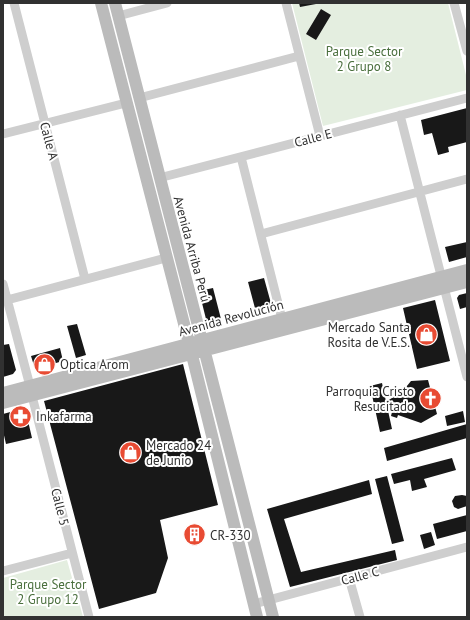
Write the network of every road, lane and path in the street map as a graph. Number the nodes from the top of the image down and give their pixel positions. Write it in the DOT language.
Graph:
graph roads {
  1 [pos="14,3"];
  2 [pos="100,3"];
  3 [pos="115,3"];
  4 [pos="167,3"];
  5 [pos="286,3"];
  6 [pos="454,3"];
  7 [pos="467,11"];
  8 [pos="457,14"];
  9 [pos="118,16"];
  10 [pos="467,51"];
  11 [pos="299,56"];
  12 [pos="139,98"];
  13 [pos="467,98"];
  14 [pos="126,103"];
  15 [pos="400,115"];
  16 [pos="45,123"];
  17 [pos="3,134"];
  18 [pos="320,136"];
  19 [pos="241,157"];
  20 [pos="159,178"];
  21 [pos="467,179"];
  22 [pos="419,192"];
  23 [pos="261,234"];
  24 [pos="166,258"];
  25 [pos="467,270"];
  26 [pos="85,279"];
  27 [pos="467,282"];
  28 [pos="443,283"];
  29 [pos="3,284"];
  30 [pos="7,300"];
  31 [pos="282,319"];
  32 [pos="202,346"];
  33 [pos="190,349"];
  34 [pos="466,372"];
  35 [pos="31,391"];
  36 [pos="3,393"];
  37 [pos="3,403"];
  38 [pos="467,547"];
  39 [pos="72,553"];
  40 [pos="3,571"];
  41 [pos="349,578"];
  42 [pos="269,601"];
  43 [pos="254,604"];
  44 [pos="89,617"];
  45 [pos="257,617"];
  46 [pos="273,617"];
  47 [pos="360,617"];
  1 -- 16 [label="street, Calle A"];
  2 -- 14 [label="street, Avenida Arriba Perú"];
  3 -- 9 [label="street, Avenida Arriba Perú"];
  4 -- 9 [label="street"];
  5 -- 11 [label="street"];
  6 -- 8 [label="street"];
  7 -- 8 [label="street"];
  8 -- 10 [label="street"];
  9 -- 12 [label="street, Avenida Arriba Perú"];
  11 -- 12 [label="street"];
  11 -- 18 [label="street"];
  12 -- 20 [label="street, Avenida Arriba Perú"];
  13 -- 15 [label="street, Calle E"];
  14 -- 16 [label="street"];
  14 -- 24 [label="street, Avenida Arriba Perú"];
  15 -- 18 [label="street, Calle E"];
  15 -- 22 [label="street"];
  16 -- 17 [label="street"];
  16 -- 26 [label="street, Calle A"];
  18 -- 19 [label="street, Calle E"];
  19 -- 20 [label="street, Calle E"];
  19 -- 23 [label="street"];
  20 -- 32 [label="street, Avenida Arriba Perú"];
  21 -- 22 [label="street"];
  22 -- 23 [label="street"];
  22 -- 28 [label="street"];
  23 -- 31 [label="street"];
  24 -- 26 [label="street"];
  24 -- 33 [label="street, Avenida Arriba Perú"];
  25 -- 28 [label="street, Avenida Revolución"];
  26 -- 30 [label="street"];
  27 -- 28 [label="street, Avenida Revolución"];
  28 -- 31 [label="street, Avenida Revolución"];
  28 -- 32 [label="street, Avenida Revolución"];
  28 -- 34 [label="street"];
  29 -- 30 [label="street, Calle 5"];
  30 -- 35 [label="street, Calle 5"];
  31 -- 32 [label="street, Avenida Revolución"];
  32 -- 33 [label="street, Avenida Revolución"];
  32 -- 42 [label="street, Avenida Arriba Perú"];
  33 -- 35 [label="street, Avenida Revolución"];
  33 -- 43 [label="street, Avenida Arriba Perú"];
  35 -- 36 [label="street, Avenida Revolución"];
  35 -- 37 [label="street, Avenida Revolución"];
  35 -- 39 [label="street, Calle 5"];
  38 -- 41 [label="street, Calle C"];
  39 -- 40 [label="street"];
  39 -- 44 [label="street, Calle 5"];
  41 -- 42 [label="street, Calle C"];
  41 -- 47 [label="street"];
  42 -- 43 [label="street, Calle C"];
  42 -- 46 [label="street, Avenida Arriba Perú"];
  43 -- 45 [label="street, Avenida Arriba Perú"];
}
